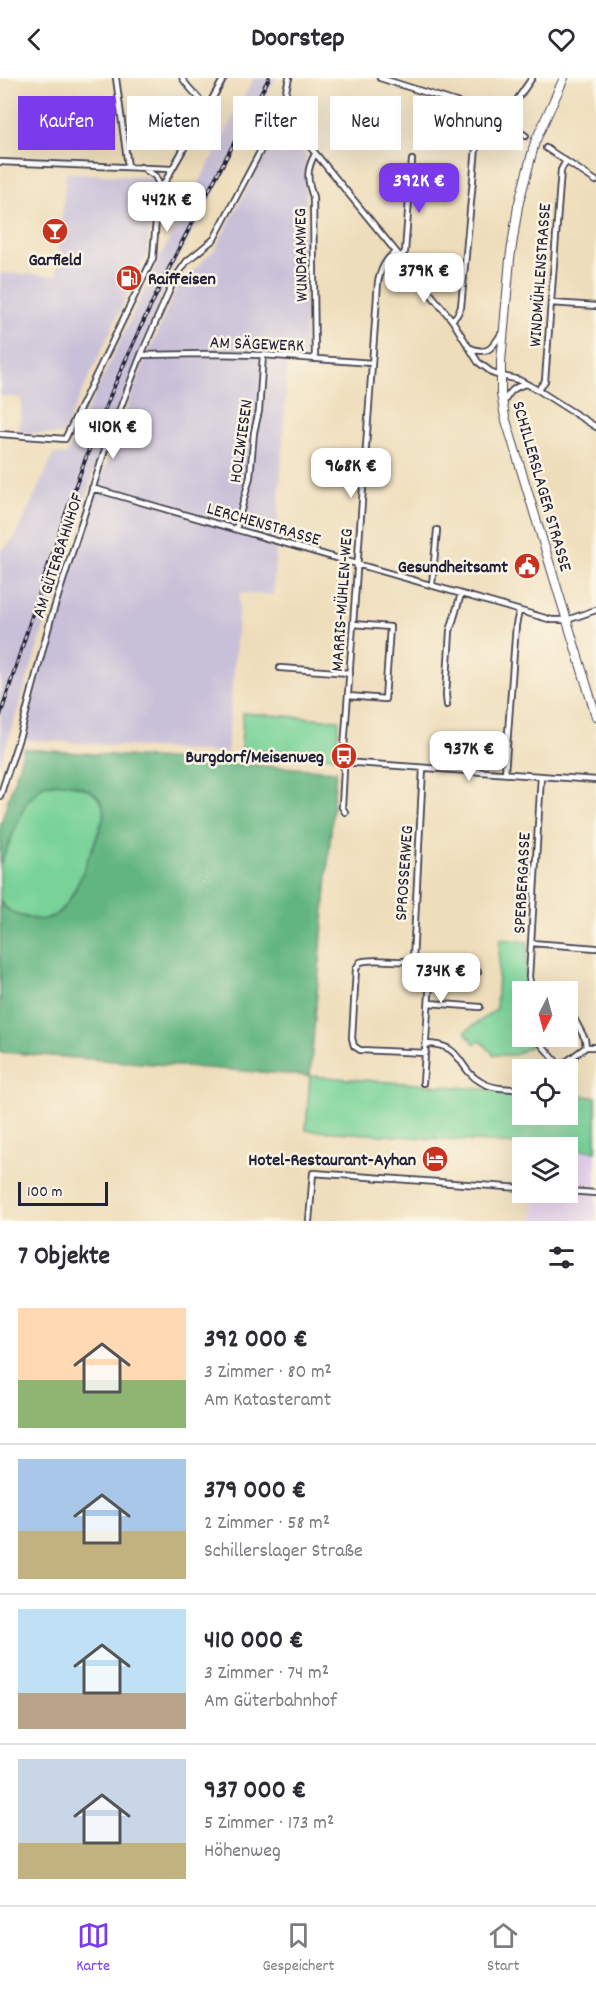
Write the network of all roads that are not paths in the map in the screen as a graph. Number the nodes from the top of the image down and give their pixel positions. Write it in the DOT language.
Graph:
graph roads {
  1 [pos="116,78"];
  2 [pos="182,78"];
  3 [pos="224,78"];
  4 [pos="289,78"];
  5 [pos="380,78"];
  6 [pos="532,78"];
  7 [pos="564,78"];
  8 [pos="199,96"];
  9 [pos="214,96"];
  10 [pos="285,96"];
  11 [pos="437,96"];
  12 [pos="520,96"];
  13 [pos="523,134"];
  14 [pos="526,136"];
  15 [pos="546,148"];
  16 [pos="183,150"];
  17 [pos="261,150"];
  18 [pos="312,150"];
  19 [pos="477,150"];
  20 [pos="315,154"];
  21 [pos="412,160"];
  22 [pos="566,161"];
  23 [pos="0,162"];
  24 [pos="128,167"];
  25 [pos="141,167"];
  26 [pos="172,169"];
  27 [pos="596,181"];
  28 [pos="161,188"];
  29 [pos="395,252"];
  30 [pos="400,257"];
  31 [pos="551,303"];
  32 [pos="596,306"];
  33 [pos="452,320"];
  34 [pos="503,331"];
  35 [pos="468,346"];
  36 [pos="141,355"];
  37 [pos="263,356"];
  38 [pos="315,359"];
  39 [pos="372,363"];
  40 [pos="500,376"];
  41 [pos="526,384"];
  42 [pos="538,390"];
  43 [pos="503,403"];
  44 [pos="596,427"];
  45 [pos="0,434"];
  46 [pos="92,488"];
  47 [pos="236,529"];
  48 [pos="437,531"];
  49 [pos="358,564"];
  50 [pos="432,585"];
  51 [pos="461,594"];
  52 [pos="519,610"];
  53 [pos="596,610"];
  54 [pos="567,620"];
  55 [pos="353,624"];
  56 [pos="280,668"];
  57 [pos="350,673"];
  58 [pos="348,696"];
  59 [pos="447,705"];
  60 [pos="596,716"];
  61 [pos="343,762"];
  62 [pos="423,768"];
  63 [pos="505,773"];
  64 [pos="541,776"];
  65 [pos="596,780"];
  66 [pos="0,796"];
  67 [pos="345,812"];
  68 [pos="531,943"];
  69 [pos="596,948"];
  70 [pos="413,960"];
  71 [pos="478,972"];
  72 [pos="428,973"];
  73 [pos="530,981"];
  74 [pos="429,1004"];
  75 [pos="480,1007"];
  76 [pos="578,1026"];
  77 [pos="426,1044"];
  78 [pos="586,1047"];
  79 [pos="596,1047"];
  80 [pos="426,1053"];
  81 [pos="569,1059"];
  82 [pos="423,1083"];
  83 [pos="512,1089"];
  84 [pos="512,1187"];
  85 [pos="578,1192"];
  86 [pos="596,1193"];
  87 [pos="309,1221"];
  1 -- 24 [label="street"];
  2 -- 8 [label="street"];
  3 -- 9 [label="street"];
  4 -- 10 [label="street"];
  5 -- 11 [label="street"];
  6 -- 12 [label="street"];
  7 -- 34 [label="main road, SCHILLERSLAGER STRASSE"];
  13 -- 14 [label="street"];
  15 -- 22 [label="street"];
  16 -- 26 [label="street"];
  17 -- 36 [label="street, AM GÜTERBAHNHOF"];
  18 -- 20 [label="street"];
  19 -- 33 [label="street"];
  20 -- 29 [label="street"];
  20 -- 38 [label="street, WUNDRAMWEG"];
  21 -- 30 [label="street"];
  22 -- 27 [label="street"];
  22 -- 31 [label="street, WINDMÜHLENSTRASSE"];
  23 -- 24 [label="street"];
  24 -- 25 [label="street"];
  25 -- 26 [label="street"];
  25 -- 28 [label="street"];
  26 -- 28 [label="street"];
  28 -- 45 [label="street"];
  29 -- 30 [label="street"];
  29 -- 39 [label="street, MARRIS-MÜHLEN-WEG"];
  30 -- 33 [label="street"];
  31 -- 32 [label="street"];
  31 -- 42 [label="street, WINDMÜHLENSTRASSE"];
  33 -- 35 [label="street"];
  34 -- 35 [label="street"];
  34 -- 40 [label="main road, SCHILLERSLAGER STRASSE"];
  35 -- 40 [label="street"];
  36 -- 37 [label="street, AM SÄGEWERK"];
  36 -- 46 [label="street, AM GÜTERBAHNHOF"];
  37 -- 38 [label="street, AM SÄGEWERK"];
  37 -- 47 [label="street, HOLZWIESEN"];
  38 -- 39 [label="street, AM SÄGEWERK"];
  39 -- 49 [label="street, MARRIS-MÜHLEN-WEG"];
  40 -- 41 [label="street"];
  40 -- 43 [label="main road, SCHILLERSLAGER STRASSE"];
  41 -- 42 [label="street"];
  41 -- 43 [label="street"];
  42 -- 44 [label="street"];
  43 -- 54 [label="main road, SCHILLERSLAGER STRASSE"];
  46 -- 47 [label="street, LERCHENSTRASSE"];
  46 -- 66 [label="street, AM GÜTERBAHNHOF"];
  47 -- 49 [label="street, LERCHENSTRASSE"];
  48 -- 50 [label="street"];
  49 -- 50 [label="street, LERCHENSTRASSE"];
  49 -- 55 [label="street, MARRIS-MÜHLEN-WEG"];
  50 -- 51 [label="street, LERCHENSTRASSE"];
  51 -- 52 [label="street, LERCHENSTRASSE"];
  51 -- 59 [label="street"];
  52 -- 54 [label="street, LERCHENSTRASSE"];
  52 -- 63 [label="street"];
  53 -- 54 [label="street"];
  54 -- 60 [label="main road, SCHILLERSLAGER STRASSE"];
  55 -- 57 [label="street, MARRIS-MÜHLEN-WEG"];
  55 -- 58 [label="street"];
  56 -- 57 [label="street"];
  57 -- 58 [label="street, MARRIS-MÜHLEN-WEG"];
  58 -- 61 [label="street, MARRIS-MÜHLEN-WEG"];
  61 -- 62 [label="street"];
  61 -- 67 [label="street, MARRIS-MÜHLEN-WEG"];
  62 -- 63 [label="street"];
  62 -- 70 [label="street, SPROSSERWEG"];
  63 -- 64 [label="street"];
  64 -- 65 [label="street"];
  64 -- 68 [label="street, SPERBERGASSE"];
  68 -- 69 [label="street"];
  68 -- 73 [label="street, SPERBERGASSE"];
  70 -- 72 [label="street"];
  70 -- 80 [label="street"];
  71 -- 72 [label="street"];
  72 -- 74 [label="street"];
  74 -- 75 [label="street"];
  74 -- 77 [label="street"];
  76 -- 78 [label="street"];
  77 -- 80 [label="street"];
  77 -- 83 [label="street"];
  78 -- 79 [label="street"];
  78 -- 81 [label="street"];
  80 -- 82 [label="street"];
  84 -- 87 [label="street"];
  85 -- 86 [label="street"];
}
